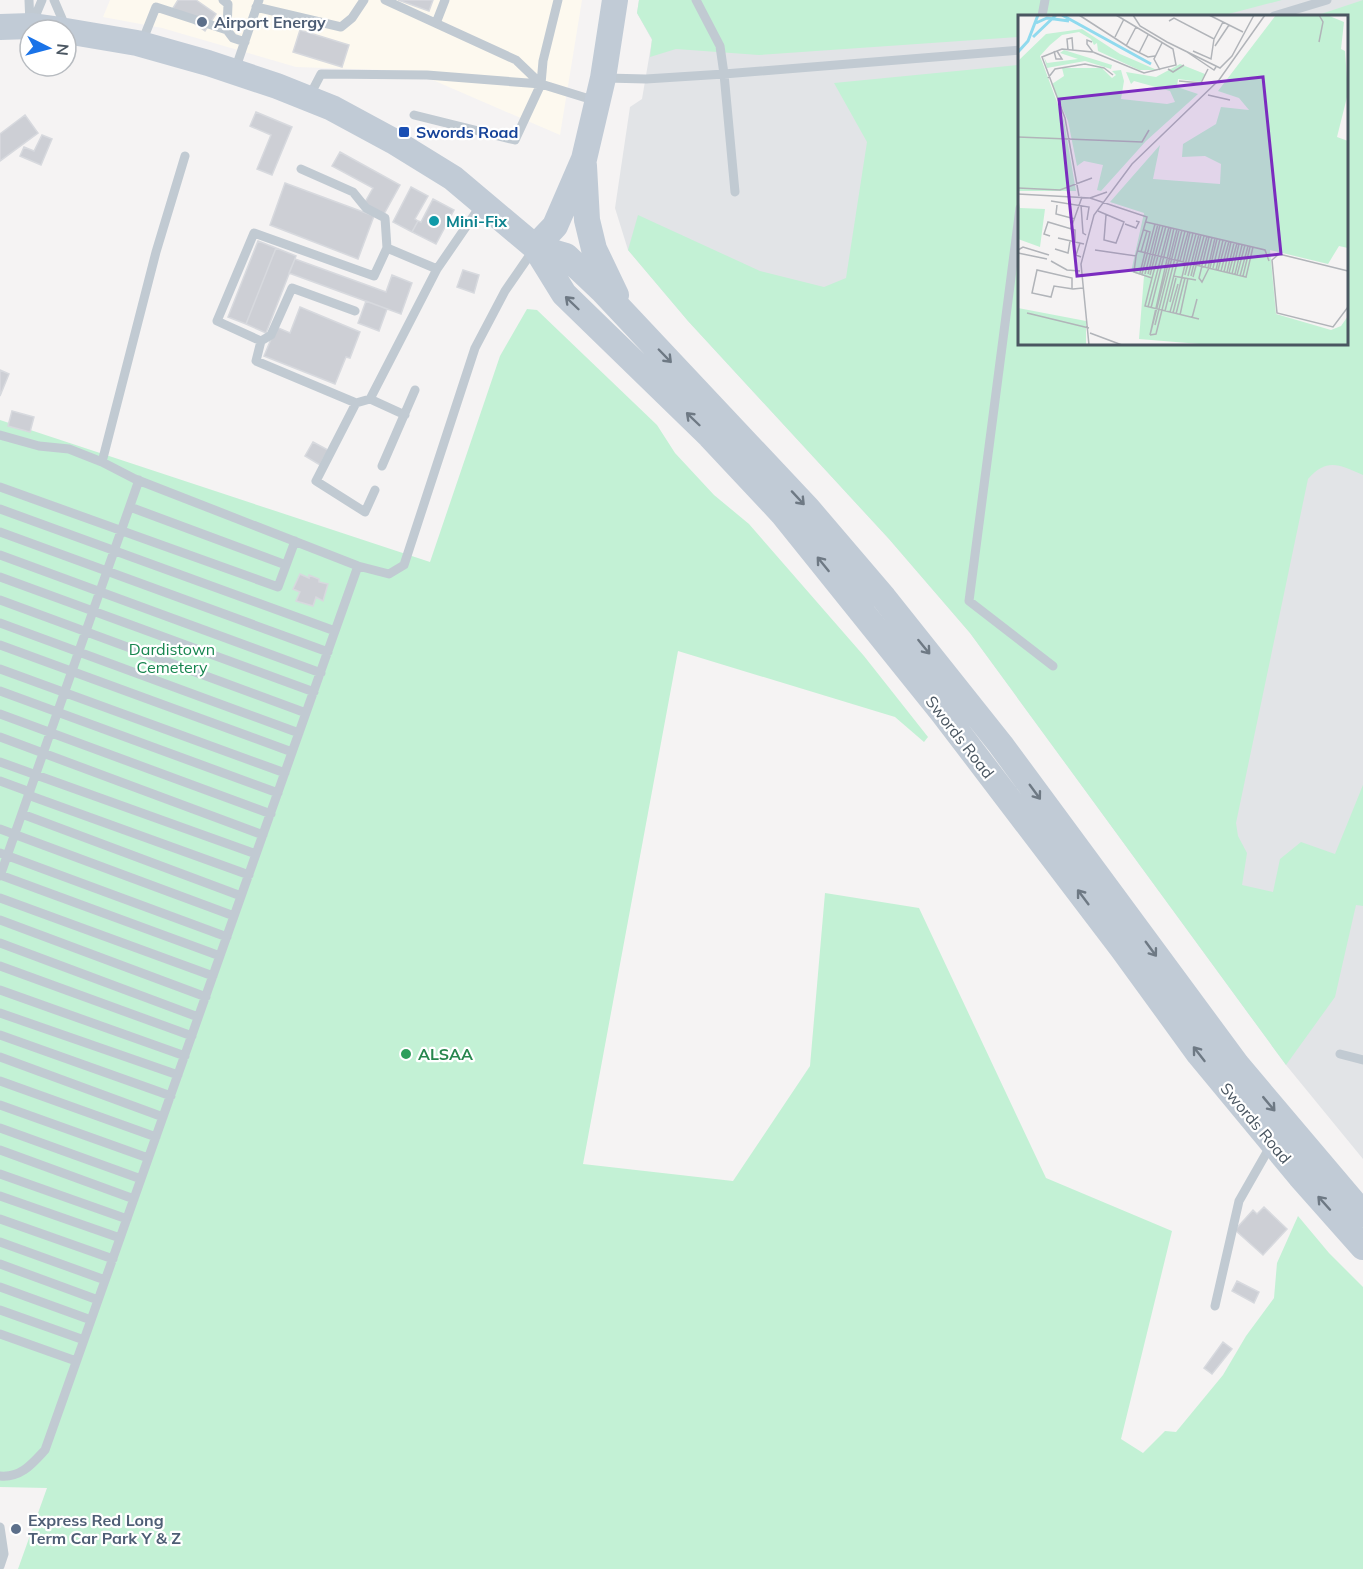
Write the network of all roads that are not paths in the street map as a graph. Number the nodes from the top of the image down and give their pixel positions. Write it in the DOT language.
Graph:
graph roads {
  1 [pos="29,0"];
  2 [pos="42,0"];
  3 [pos="54,0"];
  4 [pos="223,0"];
  5 [pos="364,0"];
  6 [pos="386,0"];
  7 [pos="445,0"];
  8 [pos="558,0"];
  9 [pos="615,0"];
  10 [pos="696,0"];
  11 [pos="1045,0"];
  12 [pos="1327,0"];
  13 [pos="159,3"];
  14 [pos="257,4"];
  15 [pos="1042,15"];
  16 [pos="1277,15"];
  17 [pos="30,18"];
  18 [pos="34,18"];
  19 [pos="60,18"];
  20 [pos="436,23"];
  21 [pos="18,26"];
  22 [pos="0,27"];
  23 [pos="227,30"];
  24 [pos="78,34"];
  25 [pos="245,42"];
  26 [pos="142,45"];
  27 [pos="1018,50"];
  28 [pos="235,72"];
  29 [pos="724,74"];
  30 [pos="542,84"];
  31 [pos="600,90"];
  32 [pos="308,99"];
  33 [pos="414,115"];
  34 [pos="185,156"];
  35 [pos="584,159"];
  36 [pos="301,169"];
  37 [pos="735,192"];
  38 [pos="483,203"];
  39 [pos="1018,223"];
  40 [pos="535,247"];
  41 [pos="387,248"];
  42 [pos="437,269"];
  43 [pos="355,311"];
  44 [pos="624,314"];
  45 [pos="261,341"];
  46 [pos="415,390"];
  47 [pos="370,399"];
  48 [pos="356,403"];
  49 [pos="405,415"];
  50 [pos="0,435"];
  51 [pos="102,462"];
  52 [pos="382,466"];
  53 [pos="139,480"];
  54 [pos="0,487"];
  55 [pos="375,490"];
  56 [pos="130,507"];
  57 [pos="0,509"];
  58 [pos="122,530"];
  59 [pos="0,532"];
  60 [pos="295,541"];
  61 [pos="114,551"];
  62 [pos="0,555"];
  63 [pos="286,565"];
  64 [pos="358,566"];
  65 [pos="108,571"];
  66 [pos="0,577"];
  67 [pos="100,591"];
  68 [pos="0,600"];
  69 [pos="93,612"];
  70 [pos="0,623"];
  71 [pos="335,631"];
  72 [pos="86,632"];
  73 [pos="0,645"];
  74 [pos="79,652"];
  75 [pos="328,652"];
  76 [pos="1053,666"];
  77 [pos="0,669"];
  78 [pos="72,672"];
  79 [pos="321,673"];
  80 [pos="0,691"];
  81 [pos="314,692"];
  82 [pos="65,693"];
  83 [pos="57,713"];
  84 [pos="306,713"];
  85 [pos="0,714"];
  86 [pos="299,733"];
  87 [pos="50,734"];
  88 [pos="0,737"];
  89 [pos="292,752"];
  90 [pos="43,754"];
  91 [pos="0,762"];
  92 [pos="285,773"];
  93 [pos="36,774"];
  94 [pos="0,781"];
  95 [pos="278,793"];
  96 [pos="29,794"];
  97 [pos="22,814"];
  98 [pos="271,814"];
  99 [pos="0,829"];
  100 [pos="15,834"];
  101 [pos="263,835"];
  102 [pos="4,854"];
  103 [pos="256,854"];
  104 [pos="0,875"];
  105 [pos="249,875"];
  106 [pos="241,896"];
  107 [pos="0,898"];
  108 [pos="234,916"];
  109 [pos="0,920"];
  110 [pos="227,937"];
  111 [pos="0,944"];
  112 [pos="220,956"];
  113 [pos="0,966"];
  114 [pos="213,976"];
  115 [pos="0,990"];
  116 [pos="206,997"];
  117 [pos="0,1013"];
  118 [pos="198,1017"];
  119 [pos="0,1035"];
  120 [pos="192,1036"];
  121 [pos="1340,1054"];
  122 [pos="185,1056"];
  123 [pos="0,1057"];
  124 [pos="1363,1060"];
  125 [pos="178,1075"];
  126 [pos="0,1081"];
  127 [pos="171,1096"];
  128 [pos="0,1104"];
  129 [pos="163,1117"];
  130 [pos="0,1128"];
  131 [pos="156,1137"];
  132 [pos="1272,1143"];
  133 [pos="0,1150"];
  134 [pos="148,1158"];
  135 [pos="0,1174"];
  136 [pos="141,1179"];
  137 [pos="0,1196"];
  138 [pos="134,1198"];
  139 [pos="1363,1214"];
  140 [pos="0,1219"];
  141 [pos="127,1219"];
  142 [pos="120,1238"];
  143 [pos="0,1242"];
  144 [pos="1363,1247"];
  145 [pos="113,1259"];
  146 [pos="0,1264"];
  147 [pos="105,1280"];
  148 [pos="0,1287"];
  149 [pos="98,1300"];
  150 [pos="1215,1306"];
  151 [pos="0,1310"];
  152 [pos="91,1320"];
  153 [pos="0,1334"];
  154 [pos="84,1340"];
  155 [pos="76,1361"];
  156 [pos="0,1476"];
  157 [pos="0,1527"];
  158 [pos="0,1566"];
  1 -- 17 [label="lane"];
  2 -- 18 [label="lane"];
  3 -- 19 [label="lane"];
  4 -- 23 [label="lane"];
  5 -- 14 [label="lane"];
  6 -- 20 [label="lane"];
  7 -- 20 [label="lane"];
  8 -- 30 [label="lane"];
  9 -- 31 [label="main road"];
  10 -- 29 [label="lane"];
  11 -- 15 [label="lane"];
  12 -- 16 [label="lane"];
  13 -- 23 [label="lane"];
  13 -- 26 [label="lane"];
  14 -- 25 [label="lane"];
  20 -- 30 [label="lane"];
  21 -- 22 [label="main road, Swords Road"];
  23 -- 25 [label="lane"];
  24 -- 26 [label="main road, Swords Road"];
  25 -- 28 [label="lane"];
  26 -- 28 [label="main road, Swords Road"];
  27 -- 29 [label="lane"];
  28 -- 32 [label="main road, Swords Road"];
  29 -- 31 [label="lane"];
  29 -- 37 [label="lane"];
  30 -- 31 [label="lane"];
  30 -- 32 [label="lane"];
  30 -- 33 [label="lane"];
  31 -- 35 [label="main road"];
  31 -- 40 [label="main road"];
  32 -- 38 [label="main road, Swords Road"];
  34 -- 51 [label="lane"];
  35 -- 40 [label="main road"];
  35 -- 44 [label="main road"];
  36 -- 41 [label="lane"];
  38 -- 40 [label="main road, Swords Road"];
  38 -- 42 [label="lane"];
  39 -- 76 [label="lane"];
  40 -- 44 [label="main road, Swords Road"];
  40 -- 64 [label="lane"];
  132 -- 40 [label="main road, Swords Road, one-way"];
  41 -- 42 [label="lane"];
  41 -- 45 [label="lane"];
  42 -- 47 [label="lane"];
  43 -- 45 [label="lane"];
  44 -- 139 [label="main road, Swords Road, one-way"];
  45 -- 48 [label="lane"];
  46 -- 49 [label="lane"];
  47 -- 48 [label="lane"];
  47 -- 49 [label="lane"];
  48 -- 55 [label="lane"];
  49 -- 52 [label="lane"];
  50 -- 51 [label="lane"];
  51 -- 53 [label="lane"];
  53 -- 56 [label="lane"];
  53 -- 60 [label="lane"];
  54 -- 58 [label="lane"];
  56 -- 58 [label="lane"];
  56 -- 63 [label="lane"];
  57 -- 61 [label="lane"];
  58 -- 61 [label="lane"];
  58 -- 63 [label="lane"];
  59 -- 65 [label="lane"];
  60 -- 63 [label="lane"];
  60 -- 64 [label="lane"];
  61 -- 65 [label="lane"];
  61 -- 71 [label="lane"];
  62 -- 67 [label="lane"];
  64 -- 71 [label="lane"];
  65 -- 67 [label="lane"];
  65 -- 75 [label="lane"];
  66 -- 69 [label="lane"];
  67 -- 69 [label="lane"];
  67 -- 79 [label="lane"];
  68 -- 72 [label="lane"];
  69 -- 72 [label="lane"];
  69 -- 81 [label="lane"];
  70 -- 74 [label="lane"];
  71 -- 75 [label="lane"];
  72 -- 74 [label="lane"];
  72 -- 84 [label="lane"];
  73 -- 78 [label="lane"];
  74 -- 78 [label="lane"];
  74 -- 86 [label="lane"];
  75 -- 79 [label="lane"];
  77 -- 82 [label="lane"];
  78 -- 82 [label="lane"];
  78 -- 89 [label="lane"];
  79 -- 81 [label="lane"];
  80 -- 83 [label="lane"];
  81 -- 84 [label="lane"];
  82 -- 83 [label="lane"];
  82 -- 92 [label="lane"];
  83 -- 87 [label="lane"];
  83 -- 95 [label="lane"];
  84 -- 86 [label="lane"];
  85 -- 87 [label="lane"];
  86 -- 89 [label="lane"];
  87 -- 90 [label="lane"];
  87 -- 98 [label="lane"];
  88 -- 90 [label="lane"];
  89 -- 92 [label="lane"];
  90 -- 93 [label="lane"];
  90 -- 101 [label="lane"];
  91 -- 93 [label="lane"];
  92 -- 95 [label="lane"];
  93 -- 96 [label="lane"];
  93 -- 103 [label="lane"];
  94 -- 96 [label="lane"];
  95 -- 98 [label="lane"];
  96 -- 97 [label="lane"];
  96 -- 105 [label="lane"];
  97 -- 100 [label="lane"];
  97 -- 106 [label="lane"];
  98 -- 101 [label="lane"];
  99 -- 100 [label="lane"];
  100 -- 102 [label="lane"];
  100 -- 108 [label="lane"];
  101 -- 103 [label="lane"];
  102 -- 104 [label="lane"];
  102 -- 110 [label="lane"];
  103 -- 105 [label="lane"];
  104 -- 112 [label="lane"];
  105 -- 106 [label="lane"];
  106 -- 108 [label="lane"];
  107 -- 114 [label="lane"];
  108 -- 110 [label="lane"];
  109 -- 116 [label="lane"];
  110 -- 112 [label="lane"];
  111 -- 118 [label="lane"];
  112 -- 114 [label="lane"];
  113 -- 120 [label="lane"];
  114 -- 116 [label="lane"];
  115 -- 122 [label="lane"];
  116 -- 118 [label="lane"];
  117 -- 125 [label="lane"];
  118 -- 120 [label="lane"];
  119 -- 127 [label="lane"];
  120 -- 122 [label="lane"];
  121 -- 124 [label="lane"];
  122 -- 125 [label="lane"];
  123 -- 129 [label="lane"];
  125 -- 127 [label="lane"];
  126 -- 131 [label="lane"];
  127 -- 129 [label="lane"];
  128 -- 134 [label="lane"];
  129 -- 131 [label="lane"];
  130 -- 136 [label="lane"];
  131 -- 134 [label="lane"];
  144 -- 132 [label="main road, Swords Road, one-way"];
  132 -- 150 [label="lane"];
  133 -- 138 [label="lane"];
  134 -- 136 [label="lane"];
  135 -- 141 [label="lane"];
  136 -- 138 [label="lane"];
  137 -- 142 [label="lane"];
  138 -- 141 [label="lane"];
  140 -- 145 [label="lane"];
  141 -- 142 [label="lane"];
  142 -- 145 [label="lane"];
  143 -- 147 [label="lane"];
  145 -- 147 [label="lane"];
  146 -- 149 [label="lane"];
  147 -- 149 [label="lane"];
  148 -- 152 [label="lane"];
  149 -- 152 [label="lane"];
  151 -- 154 [label="lane"];
  152 -- 154 [label="lane"];
  153 -- 155 [label="lane"];
  154 -- 155 [label="lane"];
  155 -- 156 [label="lane"];
  157 -- 158 [label="lane"];
}
